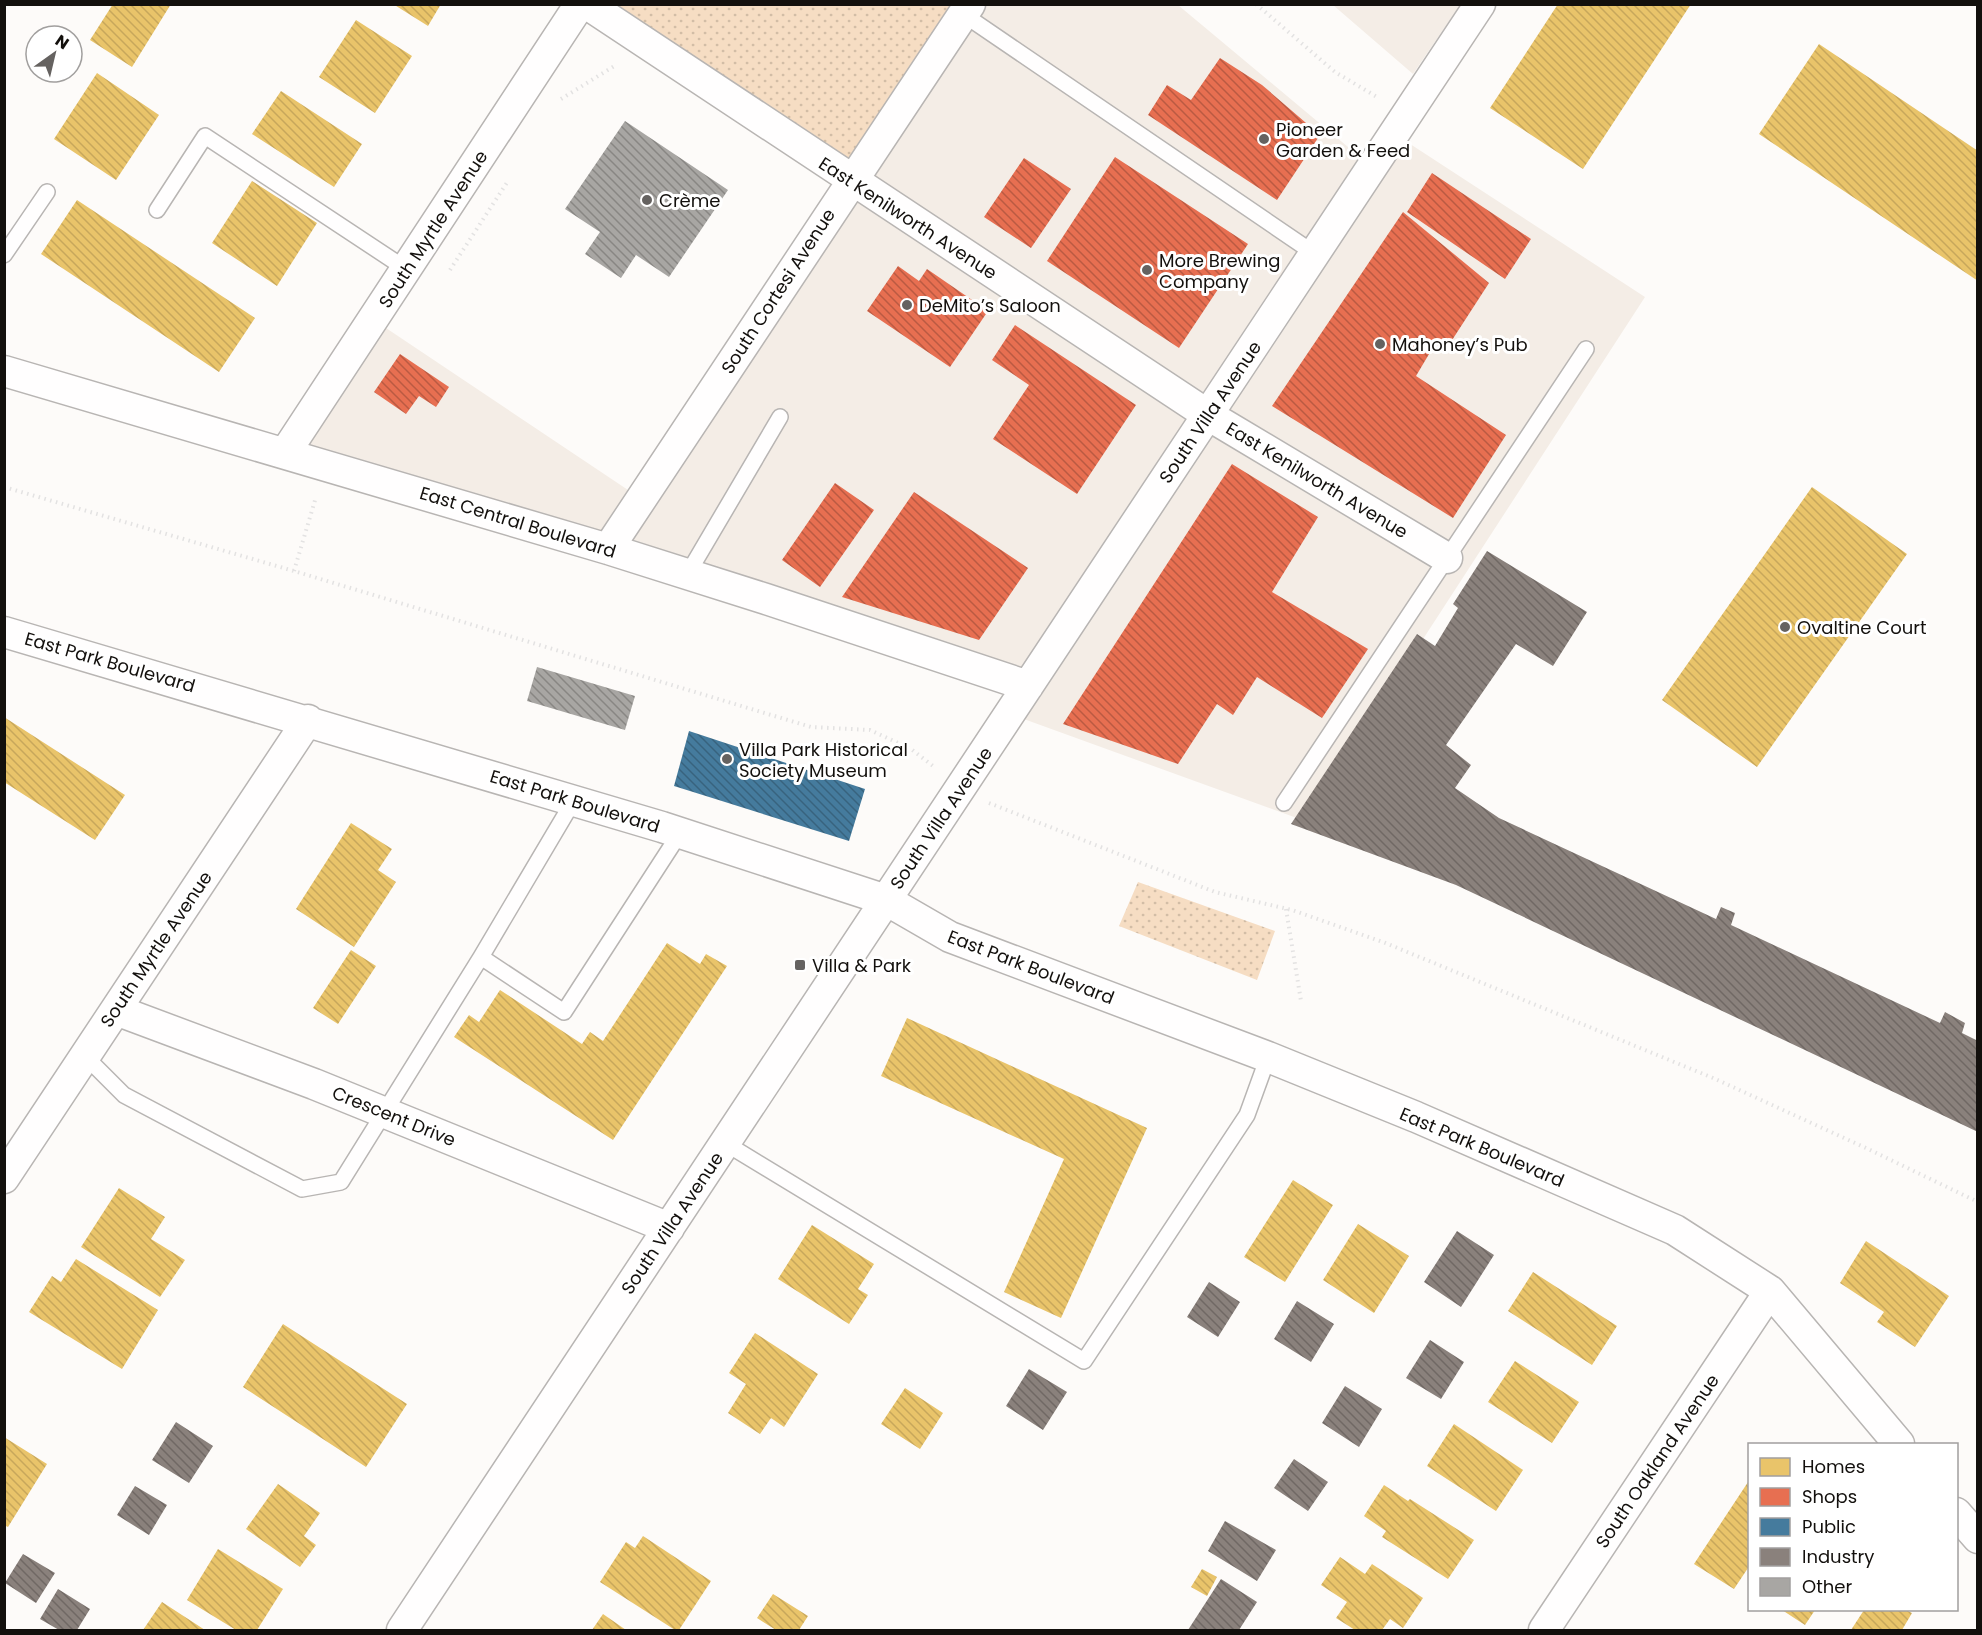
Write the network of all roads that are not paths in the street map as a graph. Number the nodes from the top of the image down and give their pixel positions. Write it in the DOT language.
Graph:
graph roads {
  1 [pos="580,4"];
  2 [pos="587,4"];
  3 [pos="1480,4"];
  4 [pos="966,9"];
  5 [pos="851,181"];
  6 [pos="47,192"];
  7 [pos="157,210"];
  8 [pos="1315,254"];
  9 [pos="4,255"];
  10 [pos="406,269"];
  11 [pos="1586,349"];
  12 [pos="4,371"];
  13 [pos="1208,415"];
  14 [pos="780,417"];
  15 [pos="285,453"];
  16 [pos="608,549"];
  17 [pos="1447,558"];
  18 [pos="687,575"];
  19 [pos="4,632"];
  20 [pos="1028,686"];
  21 [pos="308,720"];
  22 [pos="574,800"];
  23 [pos="1284,803"];
  24 [pos="680,833"];
  25 [pos="886,900"];
  26 [pos="481,957"];
  27 [pos="116,1010"];
  28 [pos="85,1056"];
  29 [pos="1268,1057"];
  30 [pos="383,1112"];
  31 [pos="725,1143"];
  32 [pos="4,1178"];
  33 [pos="669,1228"];
  34 [pos="1770,1291"];
  35 [pos="1898,1443"];
  36 [pos="1958,1515"];
  37 [pos="1977,1538"];
  38 [pos="402,1630"];
  39 [pos="1544,1630"];
  1 -- 10 [label="street, South Myrtle Avenue"];
  2 -- 5 [label="street, East Kenilworth Avenue"];
  3 -- 8 [label="street, South Villa Avenue"];
  4 -- 5 [label="street, South Cortesi Avenue"];
  4 -- 8 [label="lane"];
  5 -- 13 [label="street, East Kenilworth Avenue"];
  5 -- 16 [label="street, South Cortesi Avenue"];
  6 -- 9 [label="lane"];
  7 -- 10 [label="lane"];
  8 -- 13 [label="street, South Villa Avenue"];
  10 -- 15 [label="street, South Myrtle Avenue"];
  11 -- 17 [label="lane"];
  12 -- 15 [label="street, East Central Boulevard"];
  13 -- 17 [label="street, East Kenilworth Avenue"];
  13 -- 20 [label="street, South Villa Avenue"];
  14 -- 18 [label="lane"];
  15 -- 16 [label="street, East Central Boulevard"];
  16 -- 18 [label="street, East Central Boulevard"];
  17 -- 23 [label="lane"];
  18 -- 20 [label="street, East Central Boulevard"];
  19 -- 21 [label="street, East Park Boulevard"];
  20 -- 25 [label="street, South Villa Avenue"];
  21 -- 22 [label="street, East Park Boulevard"];
  21 -- 27 [label="street, South Myrtle Avenue"];
  22 -- 24 [label="street, East Park Boulevard"];
  22 -- 26 [label="lane"];
  24 -- 25 [label="street, East Park Boulevard"];
  24 -- 26 [label="lane"];
  25 -- 29 [label="street, East Park Boulevard"];
  25 -- 31 [label="street, South Villa Avenue"];
  26 -- 30 [label="lane"];
  27 -- 28 [label="street, South Myrtle Avenue"];
  27 -- 30 [label="street, Crescent Drive"];
  28 -- 30 [label="lane"];
  28 -- 32 [label="street, South Myrtle Avenue"];
  29 -- 31 [label="lane"];
  29 -- 34 [label="street, East Park Boulevard"];
  30 -- 33 [label="street, Crescent Drive"];
  31 -- 33 [label="street, South Villa Avenue"];
  33 -- 38 [label="street, South Villa Avenue"];
  34 -- 35 [label="street, East Park Boulevard"];
  34 -- 39 [label="street, South Oakland Avenue"];
  36 -- 37 [label="street"];
}
